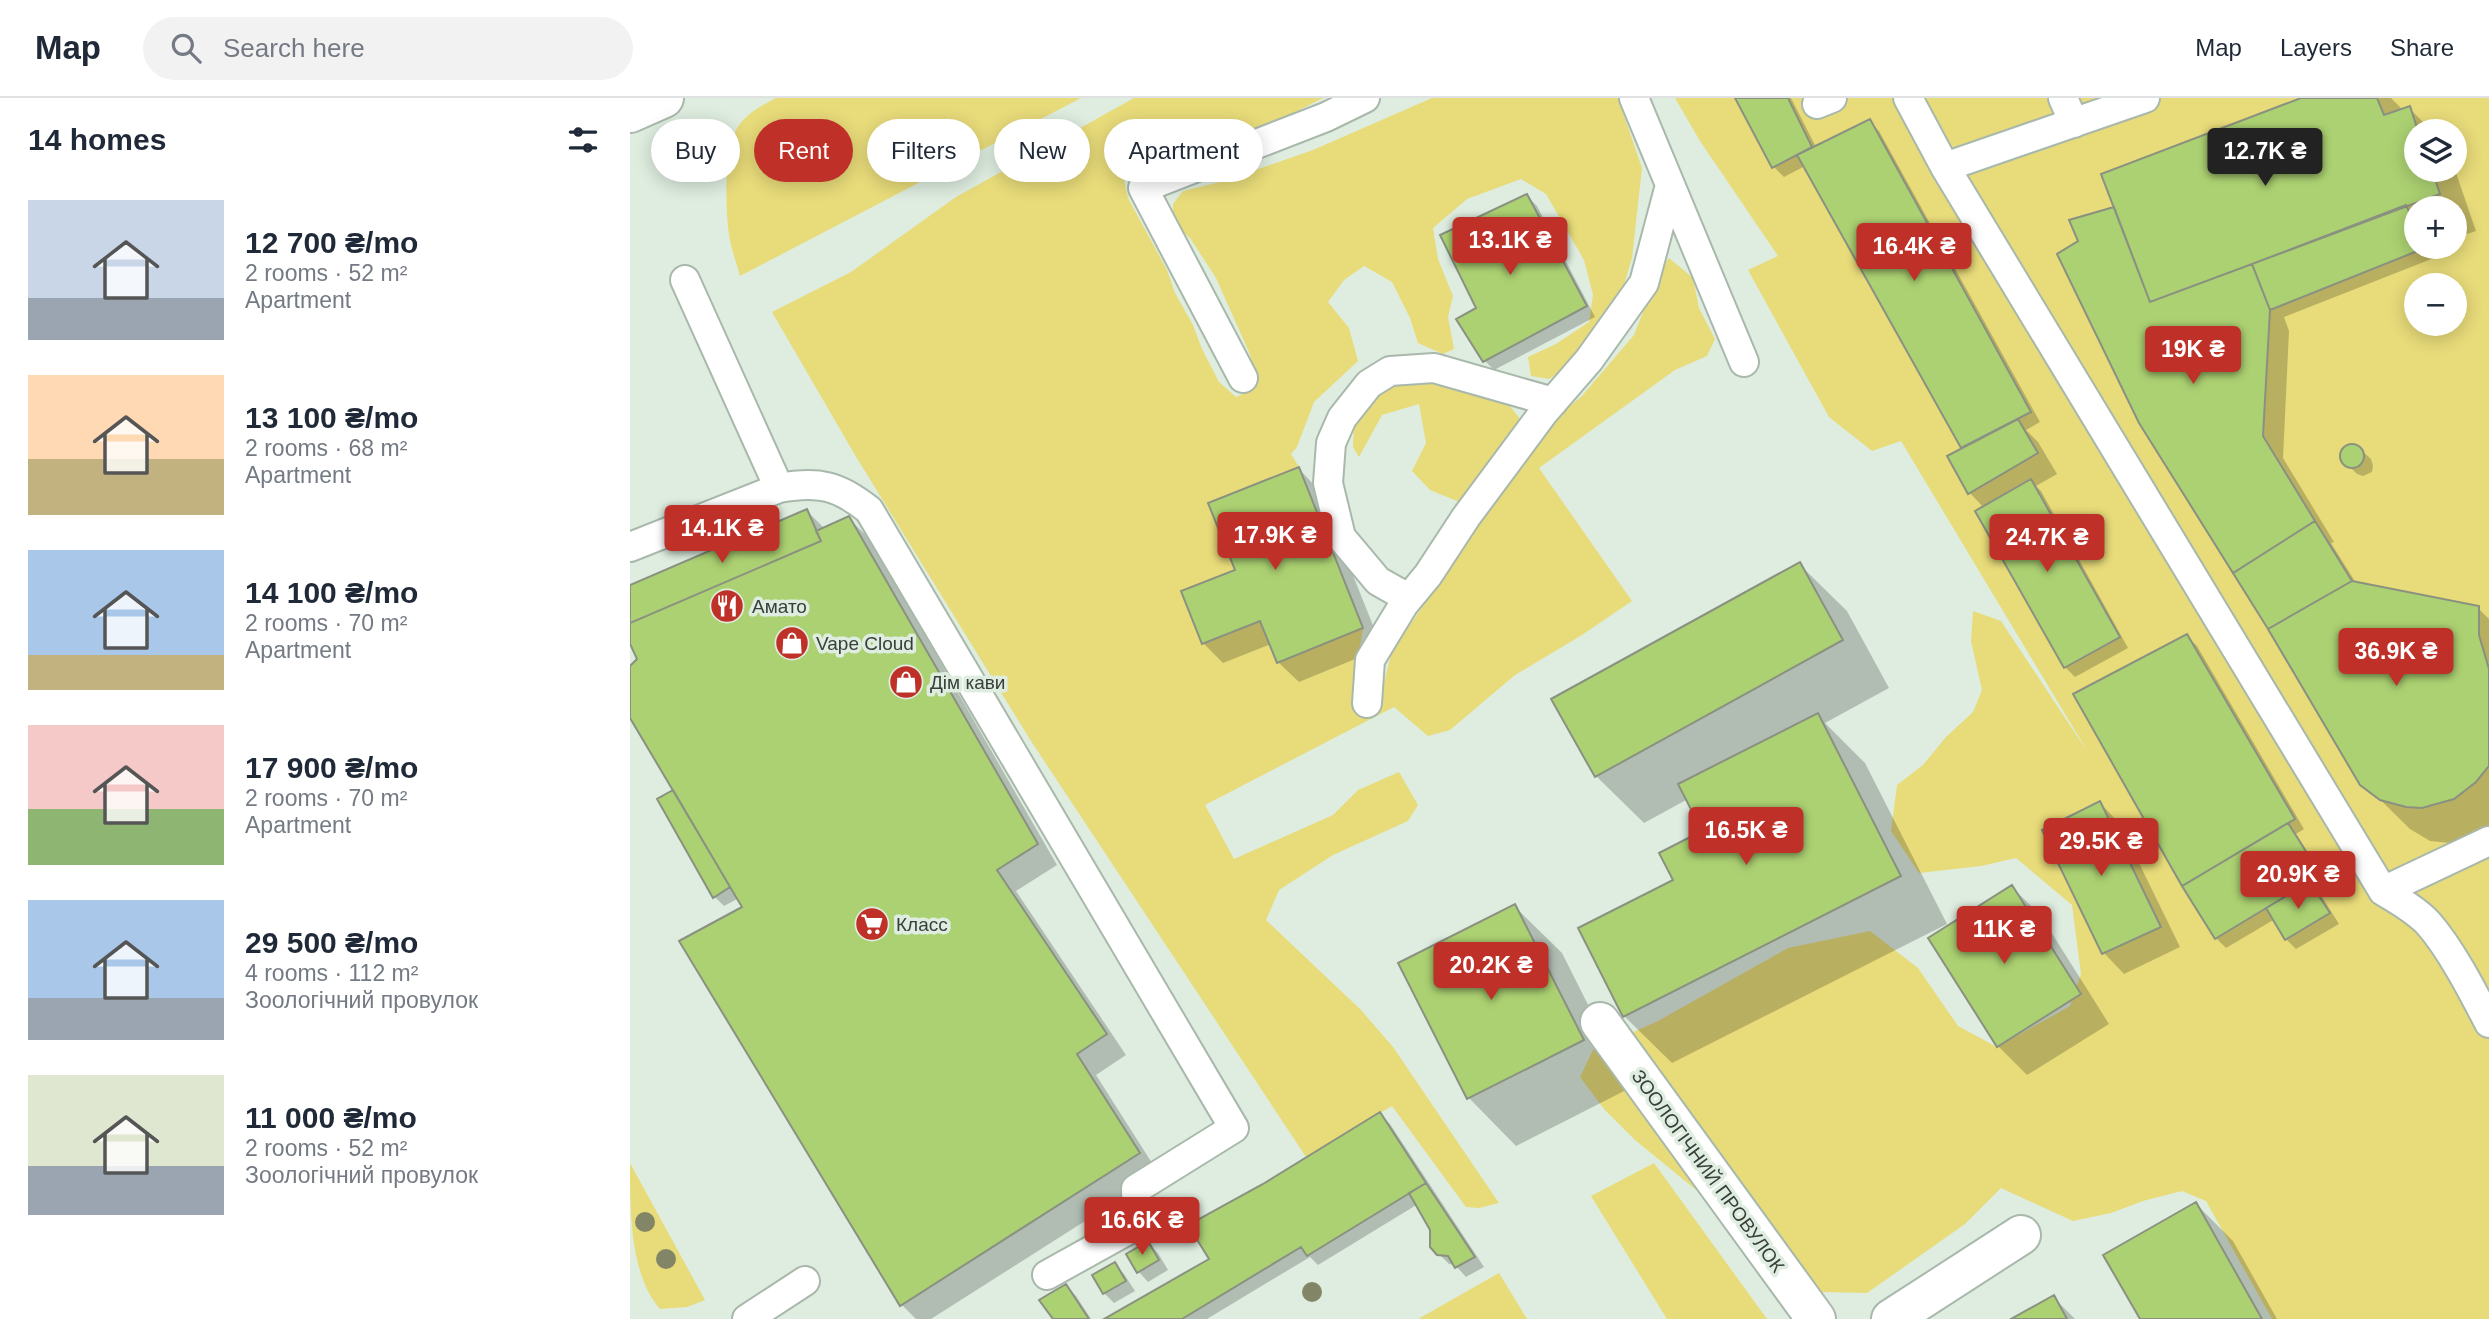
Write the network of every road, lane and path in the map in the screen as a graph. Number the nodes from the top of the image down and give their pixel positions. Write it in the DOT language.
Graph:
graph roads {
  1 [pos="664,98"];
  2 [pos="1365,98"];
  3 [pos="1634,98"];
  4 [pos="1908,98"];
  5 [pos="2145,98"];
  6 [pos="2069,110"];
  7 [pos="630,113"];
  8 [pos="1945,167"];
  9 [pos="1670,185"];
  10 [pos="685,280"];
  11 [pos="1744,362"];
  12 [pos="1243,378"];
  13 [pos="1553,402"];
  14 [pos="779,488"];
  15 [pos="630,547"];
  16 [pos="1408,598"];
  17 [pos="1367,703"];
  18 [pos="2489,841"];
  19 [pos="2383,891"];
  20 [pos="1600,1022"];
  21 [pos="2489,1023"];
  22 [pos="2021,1235"];
  23 [pos="1047,1275"];
  24 [pos="805,1281"];
  25 [pos="747,1319"];
  26 [pos="1816,1319"];
  27 [pos="1891,1319"];
  1 -- 7 [label="street"];
  2 -- 12 [label="lane"];
  3 -- 9 [label="lane"];
  4 -- 8 [label="lane"];
  5 -- 6 [label="lane"];
  6 -- 8 [label="lane"];
  8 -- 19 [label="lane"];
  9 -- 11 [label="lane"];
  9 -- 13 [label="lane"];
  10 -- 14 [label="lane"];
  13 -- 16 [label="lane"];
  13 -- 16 [label="lane"];
  14 -- 15 [label="lane"];
  14 -- 23 [label="lane"];
  16 -- 17 [label="lane"];
  18 -- 19 [label="lane"];
  19 -- 21 [label="lane"];
  20 -- 26 [label="street, ЗООЛОГІЧНИЙ ПРОВУЛОК"];
  22 -- 27 [label="street"];
  24 -- 25 [label="lane"];
}
